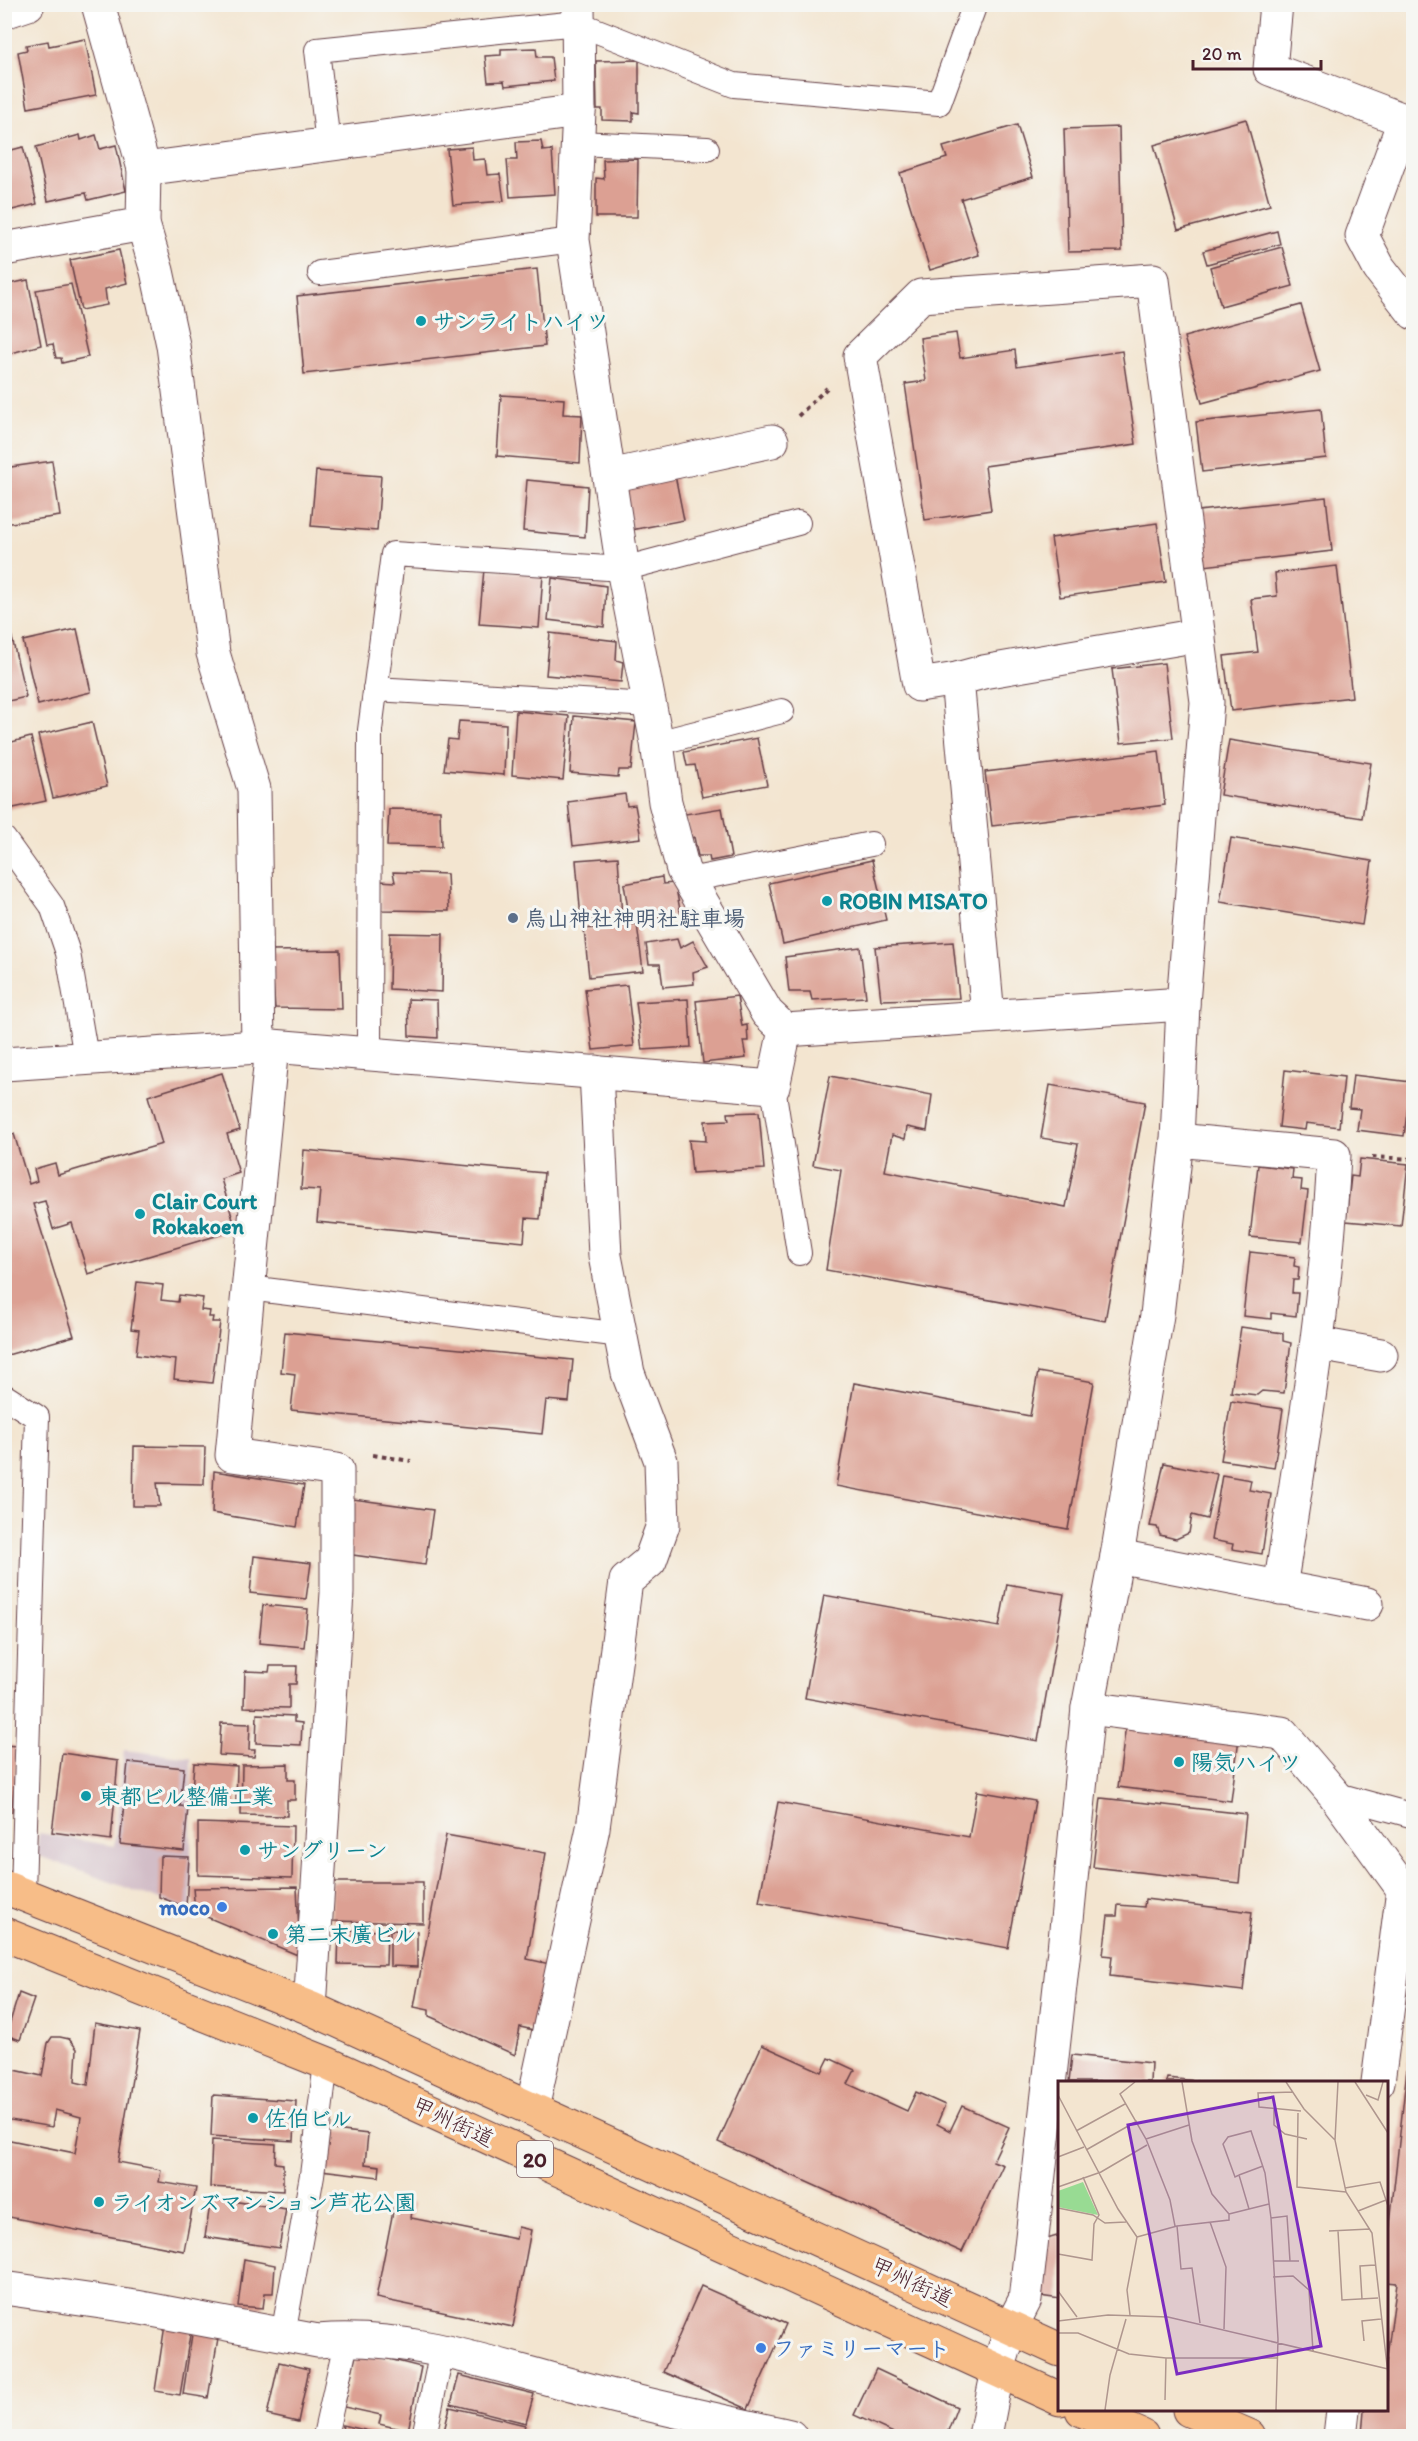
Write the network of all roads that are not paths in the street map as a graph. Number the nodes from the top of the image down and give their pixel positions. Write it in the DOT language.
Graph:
graph roads {
  1 [pos="28,4"];
  2 [pos="98,4"];
  3 [pos="975,4"];
  4 [pos="1276,4"];
  5 [pos="4,12"];
  6 [pos="578,14"];
  7 [pos="579,111"];
  8 [pos="1409,122"];
  9 [pos="578,143"];
  10 [pos="328,144"];
  11 [pos="707,149"];
  12 [pos="144,169"];
  13 [pos="143,224"];
  14 [pos="573,240"];
  15 [pos="4,249"];
  16 [pos="320,273"];
  17 [pos="1413,313"];
  18 [pos="772,441"];
  19 [pos="610,476"];
  20 [pos="798,523"];
  21 [pos="623,569"];
  22 [pos="1199,635"];
  23 [pos="957,679"];
  24 [pos="375,689"];
  25 [pos="650,705"];
  26 [pos="782,711"];
  27 [pos="657,742"];
  28 [pos="4,839"];
  29 [pos="870,844"];
  30 [pos="689,880"];
  31 [pos="1183,1004"];
  32 [pos="988,1016"];
  33 [pos="784,1030"];
  34 [pos="265,1046"];
  35 [pos="369,1053"];
  36 [pos="86,1057"];
  37 [pos="4,1064"];
  38 [pos="596,1072"];
  39 [pos="774,1087"];
  40 [pos="1177,1140"];
  41 [pos="799,1253"];
  42 [pos="249,1288"];
  43 [pos="621,1335"];
  44 [pos="1318,1344"];
  45 [pos="1381,1355"];
  46 [pos="4,1396"];
  47 [pos="1117,1556"];
  48 [pos="1280,1588"];
  49 [pos="1367,1604"];
  50 [pos="1088,1708"];
  51 [pos="1334,1794"];
  52 [pos="1413,1816"];
  53 [pos="14,1889"];
  54 [pos="4,1934"];
  55 [pos="309,2008"];
  56 [pos="326,2063"];
  57 [pos="1378,2081"];
  58 [pos="532,2109"];
  59 [pos="4,2288"];
  60 [pos="1010,2327"];
  61 [pos="284,2335"];
  62 [pos="347,2338"];
  63 [pos="1058,2350"];
  64 [pos="442,2351"];
  65 [pos="997,2370"];
  66 [pos="1058,2399"];
  67 [pos="1086,2411"];
  68 [pos="1194,2411"];
  69 [pos="1343,2411"];
  70 [pos="325,2436"];
  71 [pos="424,2436"];
  72 [pos="790,2436"];
  73 [pos="985,2436"];
  74 [pos="1142,2436"];
  75 [pos="1250,2436"];
  76 [pos="1340,2436"];
  1 -- 5 [label="street"];
  2 -- 12 [label="street"];
  3 -- 6 [label="lane"];
  4 -- 8 [label="street"];
  6 -- 7 [label="street"];
  6 -- 10 [label="lane"];
  7 -- 9 [label="street"];
  7 -- 10 [label="street"];
  8 -- 17 [label="street"];
  9 -- 11 [label="lane"];
  9 -- 14 [label="street"];
  10 -- 12 [label="street"];
  12 -- 13 [label="street"];
  13 -- 15 [label="street"];
  13 -- 34 [label="street"];
  14 -- 16 [label="lane"];
  14 -- 19 [label="street"];
  18 -- 19 [label="street"];
  19 -- 21 [label="street"];
  20 -- 21 [label="lane"];
  21 -- 24 [label="lane"];
  21 -- 25 [label="street"];
  22 -- 23 [label="street"];
  22 -- 23 [label="street"];
  22 -- 31 [label="street"];
  23 -- 32 [label="street"];
  24 -- 25 [label="lane"];
  24 -- 35 [label="lane"];
  25 -- 27 [label="street"];
  26 -- 27 [label="lane"];
  27 -- 30 [label="street"];
  28 -- 36 [label="lane"];
  29 -- 30 [label="lane"];
  30 -- 33 [label="street"];
  31 -- 32 [label="street"];
  31 -- 40 [label="street"];
  32 -- 33 [label="street"];
  33 -- 39 [label="street"];
  34 -- 35 [label="street"];
  34 -- 36 [label="street"];
  34 -- 42 [label="street"];
  35 -- 38 [label="street"];
  36 -- 37 [label="street"];
  38 -- 39 [label="street"];
  38 -- 43 [label="street"];
  39 -- 41 [label="lane"];
  40 -- 44 [label="street"];
  40 -- 47 [label="street"];
  42 -- 43 [label="lane"];
  42 -- 55 [label="street"];
  43 -- 58 [label="street"];
  44 -- 45 [label="street"];
  44 -- 48 [label="street"];
  46 -- 53 [label="lane"];
  47 -- 48 [label="street"];
  47 -- 50 [label="street"];
  48 -- 49 [label="street"];
  50 -- 51 [label="street"];
  50 -- 60 [label="street"];
  51 -- 52 [label="lane"];
  51 -- 57 [label="street"];
  53 -- 55 [label="highway, 甲州街道 / 20"];
  54 -- 56 [label="highway, 甲州街道 / 20"];
  55 -- 58 [label="highway, 甲州街道 / 20"];
  56 -- 61 [label="lane"];
  56 -- 65 [label="highway, 甲州街道 / 20"];
  58 -- 60 [label="highway, 甲州街道 / 20"];
  59 -- 61 [label="street"];
  60 -- 63 [label="highway, 甲州街道 / 20"];
  60 -- 65 [label="street"];
  61 -- 62 [label="street"];
  62 -- 64 [label="street"];
  62 -- 70 [label="lane"];
  64 -- 71 [label="lane"];
  64 -- 72 [label="street"];
  65 -- 66 [label="highway, 甲州街道 / 20"];
  65 -- 73 [label="street"];
  67 -- 74 [label="highway"];
  68 -- 75 [label="highway"];
  69 -- 76 [label="street"];
}
